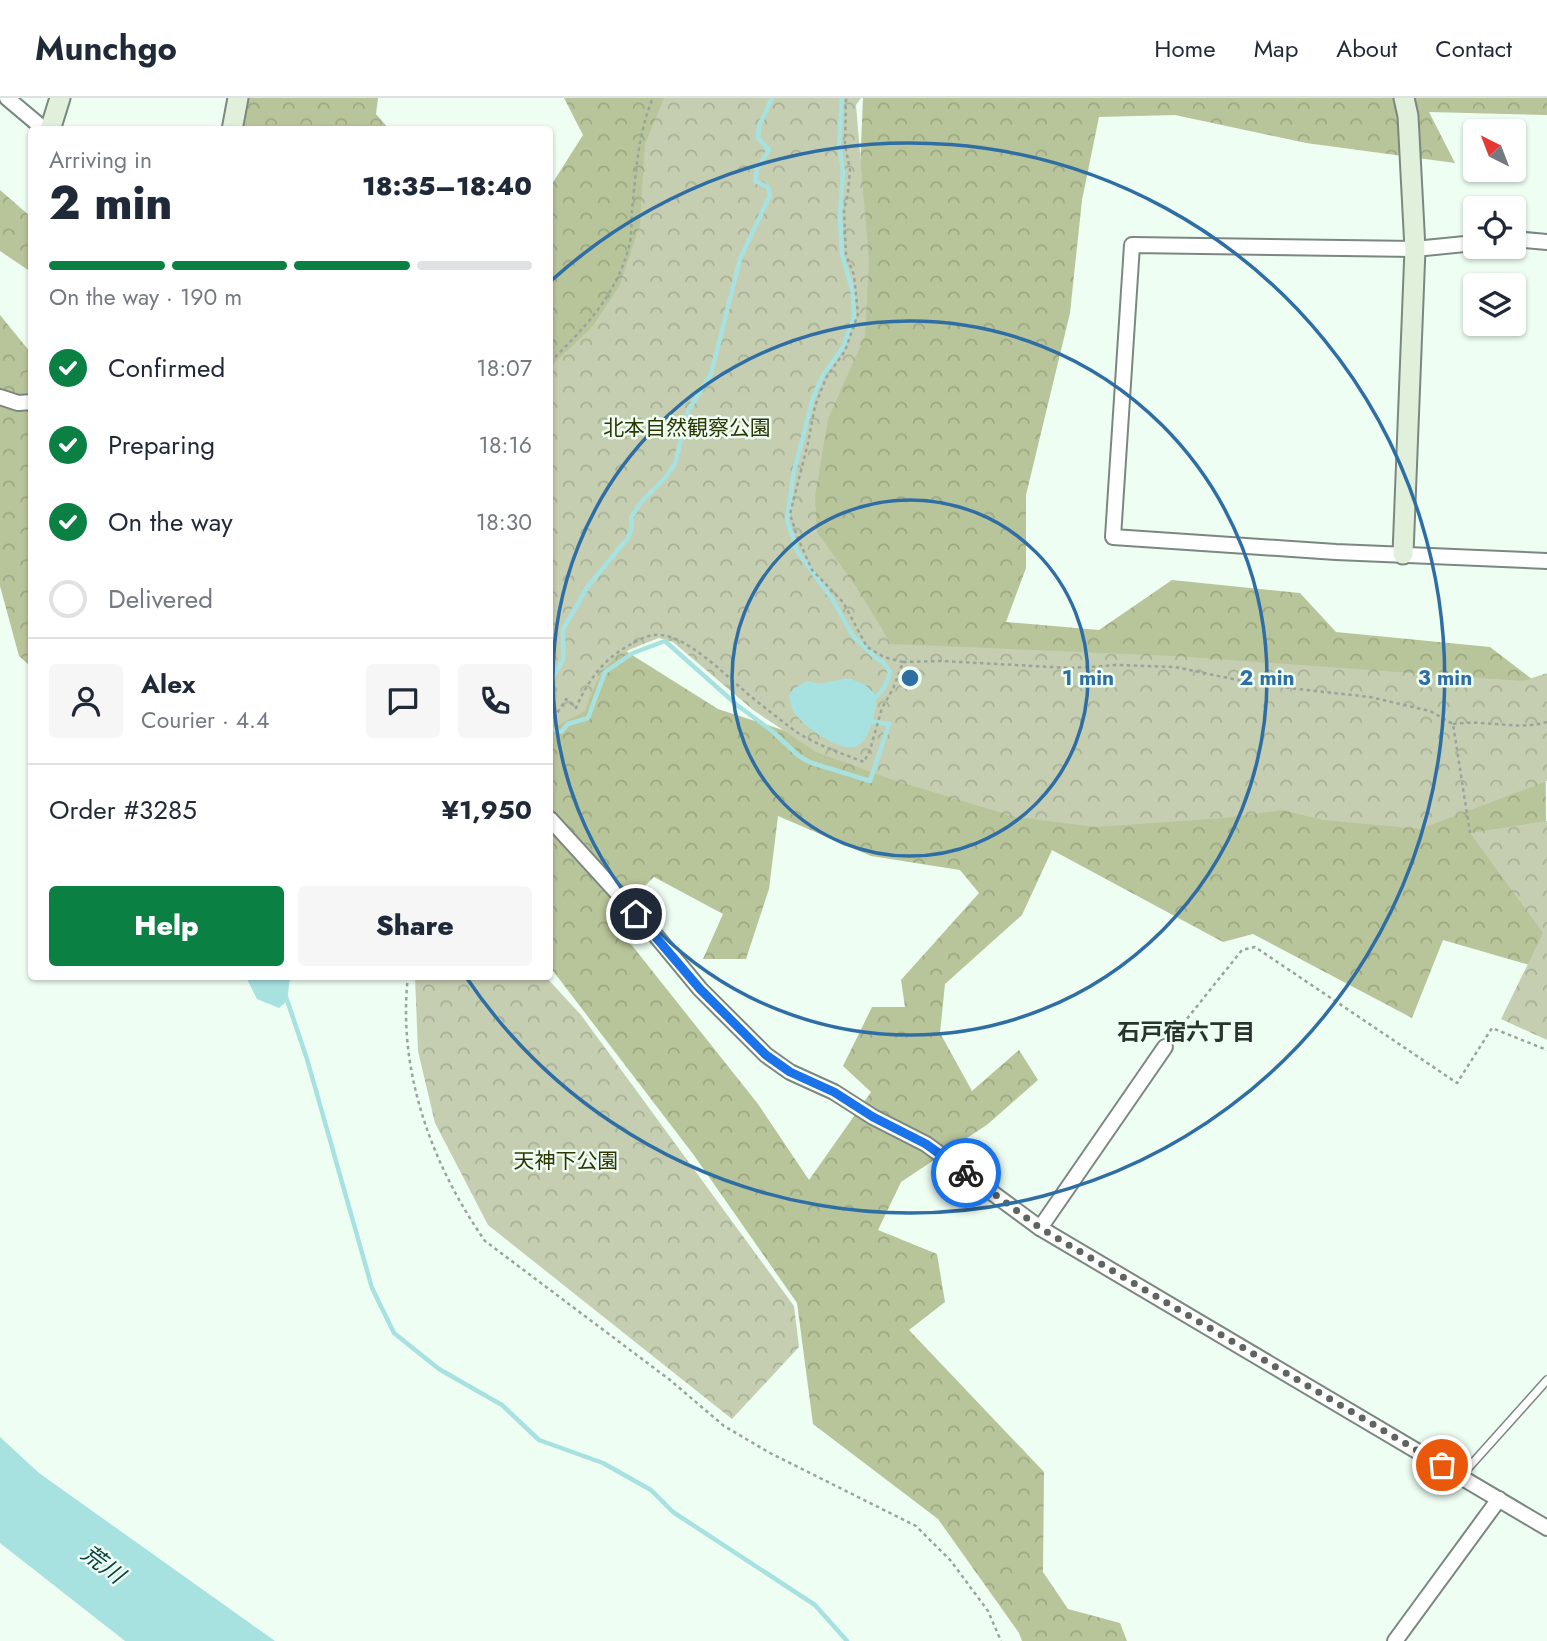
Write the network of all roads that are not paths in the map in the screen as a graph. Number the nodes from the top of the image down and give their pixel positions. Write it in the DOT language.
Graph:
graph roads {
  1 [pos="7,98"];
  2 [pos="60,98"];
  3 [pos="238,98"];
  4 [pos="1404,98"];
  5 [pos="42,126"];
  6 [pos="49,126"];
  7 [pos="233,126"];
  8 [pos="1526,240"];
  9 [pos="1547,242"];
  10 [pos="1463,244"];
  11 [pos="1415,249"];
  12 [pos="0,397"];
  13 [pos="28,402"];
  14 [pos="1403,554"];
  15 [pos="1547,561"];
  16 [pos="553,821"];
  17 [pos="1166,1047"];
  18 [pos="1040,1228"];
  19 [pos="1547,1380"];
  20 [pos="1461,1476"];
  21 [pos="1499,1499"];
  22 [pos="1547,1528"];
  23 [pos="1395,1641"];
  1 -- 5 [label="street"];
  2 -- 6 [label="street"];
  3 -- 7 [label="street"];
  4 -- 11 [label="street"];
  8 -- 9 [label="street"];
  10 -- 11 [label="street"];
  11 -- 14 [label="street"];
  11 -- 14 [label="street"];
  12 -- 13 [label="street"];
  14 -- 15 [label="street"];
  16 -- 18 [label="street"];
  17 -- 18 [label="street"];
  18 -- 20 [label="street"];
  19 -- 20 [label="lane"];
  20 -- 21 [label="street"];
  21 -- 22 [label="street"];
  21 -- 23 [label="street"];
}
